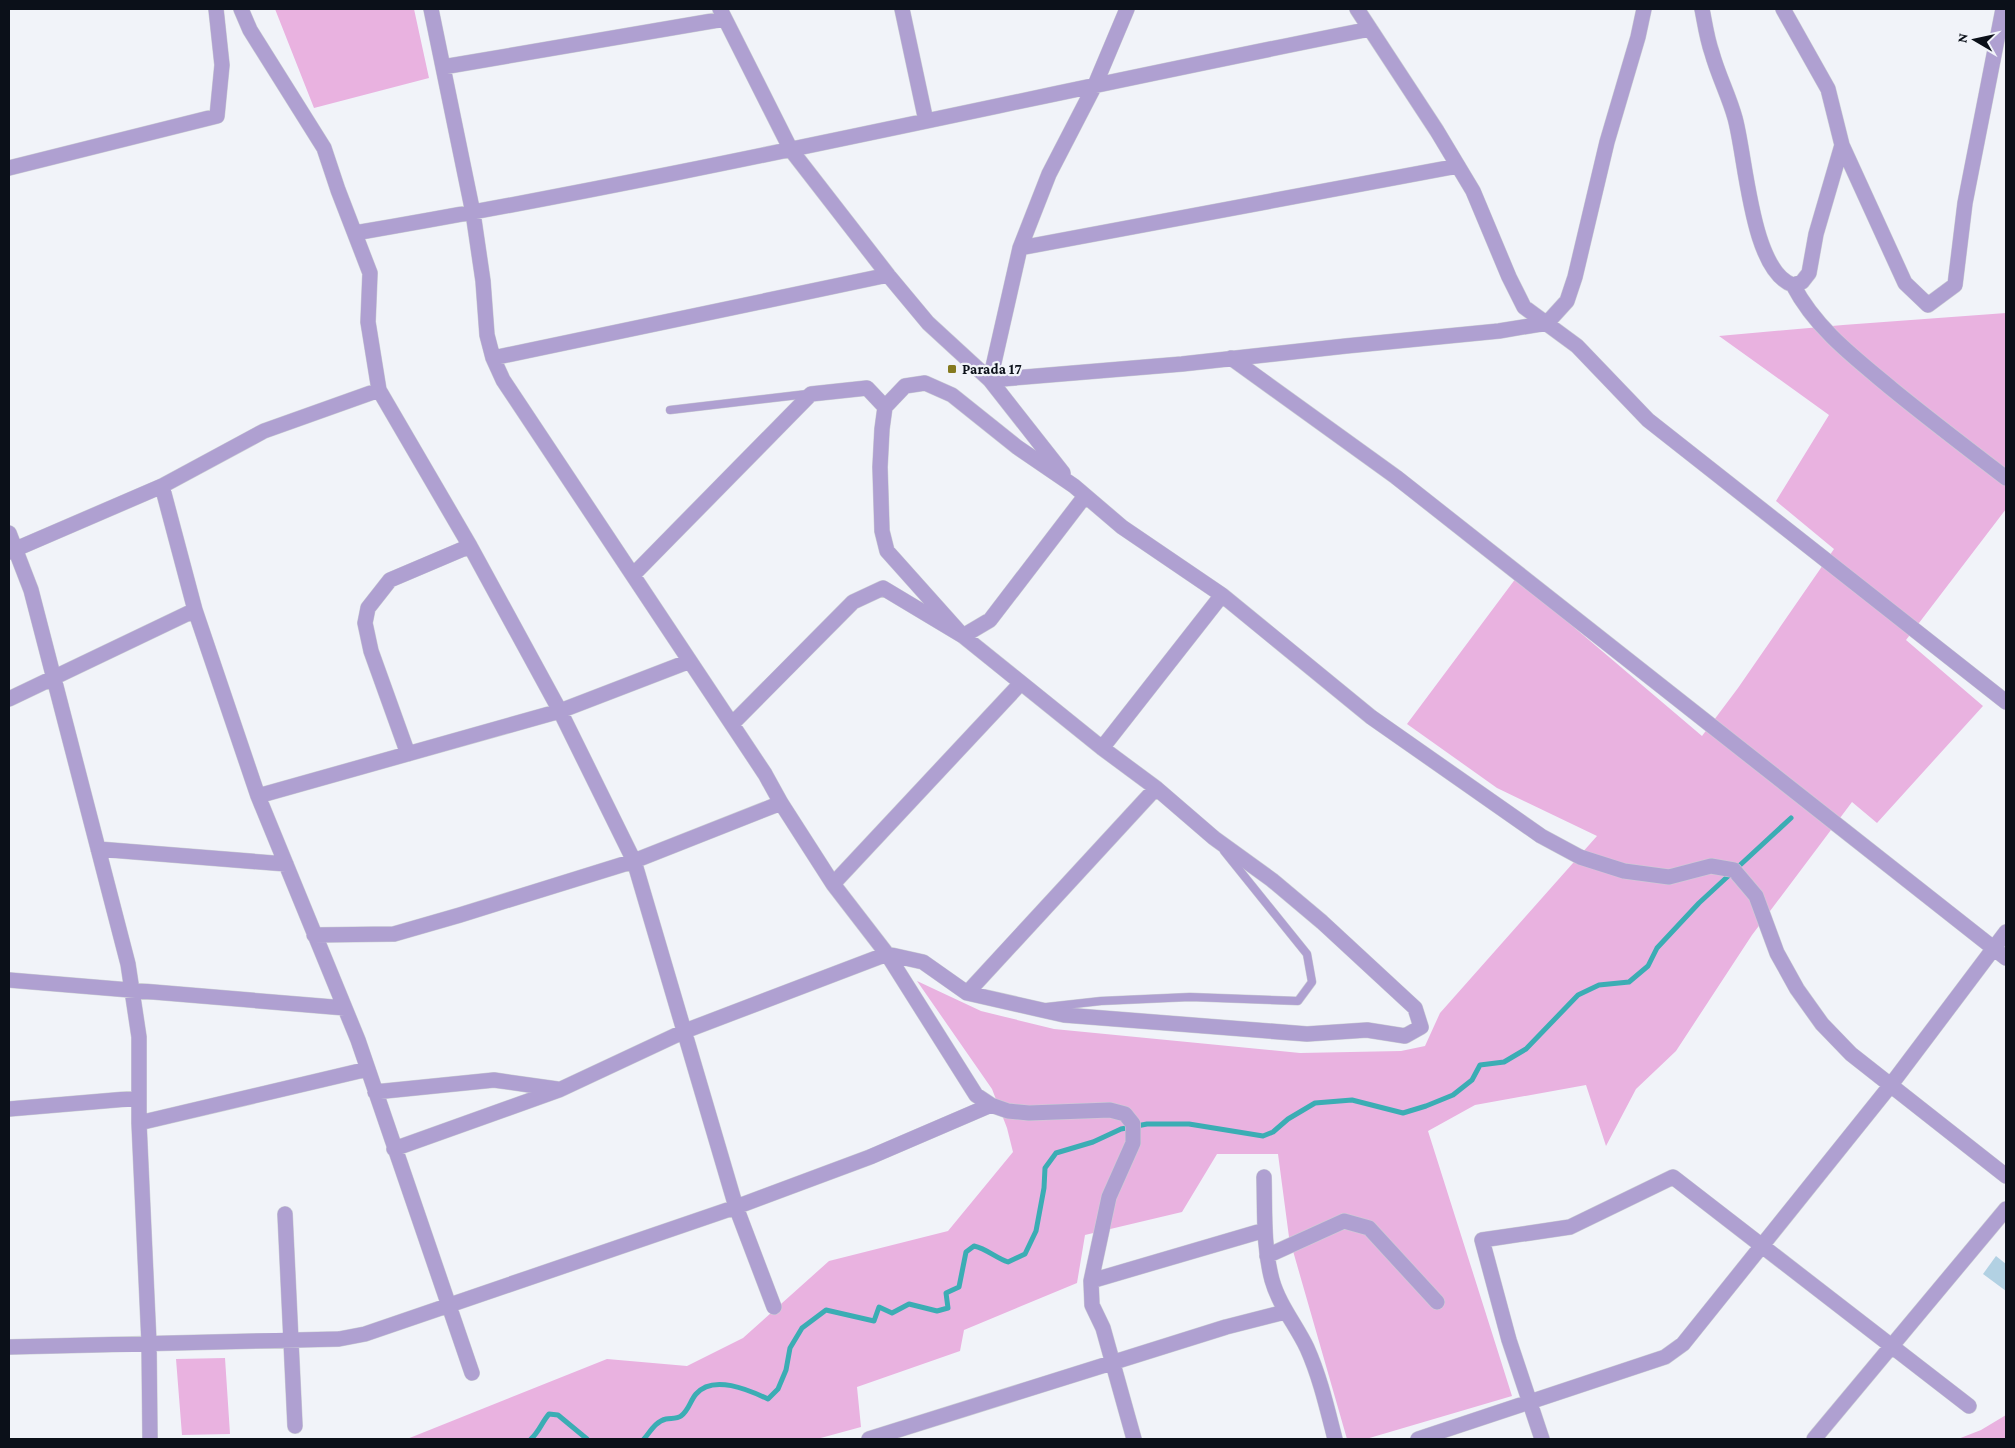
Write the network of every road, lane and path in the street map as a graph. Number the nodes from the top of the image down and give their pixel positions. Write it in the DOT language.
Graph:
graph roads {
  1 [pos="216,9"];
  2 [pos="241,9"];
  3 [pos="431,9"];
  4 [pos="902,9"];
  5 [pos="1127,9"];
  6 [pos="1356,9"];
  7 [pos="1644,9"];
  8 [pos="1702,9"];
  9 [pos="1783,9"];
  10 [pos="2003,9"];
  11 [pos="722,14"];
  12 [pos="1370,29"];
  13 [pos="443,67"];
  14 [pos="1095,85"];
  15 [pos="926,121"];
  16 [pos="1842,145"];
  17 [pos="791,150"];
  18 [pos="1458,166"];
  19 [pos="9,168"];
  20 [pos="473,213"];
  21 [pos="355,233"];
  22 [pos="1020,248"];
  23 [pos="888,275"];
  24 [pos="1793,286"];
  25 [pos="1547,323"];
  26 [pos="493,358"];
  27 [pos="1231,358"];
  28 [pos="990,380"];
  29 [pos="379,390"];
  30 [pos="811,394"];
  31 [pos="885,407"];
  32 [pos="670,410"];
  33 [pos="2006,478"];
  34 [pos="162,486"];
  35 [pos="1079,491"];
  36 [pos="9,533"];
  37 [pos="470,546"];
  38 [pos="11,551"];
  39 [pos="633,575"];
  40 [pos="1222,595"];
  41 [pos="194,610"];
  42 [pos="963,636"];
  43 [pos="690,661"];
  44 [pos="54,678"];
  45 [pos="1021,683"];
  46 [pos="9,699"];
  47 [pos="2006,702"];
  48 [pos="560,711"];
  49 [pos="732,724"];
  50 [pos="1102,748"];
  51 [pos="408,754"];
  52 [pos="1156,788"];
  53 [pos="258,796"];
  54 [pos="781,803"];
  55 [pos="1214,838"];
  56 [pos="98,849"];
  57 [pos="634,861"];
  58 [pos="286,864"];
  59 [pos="833,884"];
  60 [pos="2006,932"];
  61 [pos="314,935"];
  62 [pos="1994,948"];
  63 [pos="887,954"];
  64 [pos="2006,958"];
  65 [pos="9,980"];
  66 [pos="133,991"];
  67 [pos="967,993"];
  68 [pos="345,1008"];
  69 [pos="1033,1008"];
  70 [pos="685,1031"];
  71 [pos="368,1069"];
  72 [pos="1890,1086"];
  73 [pos="559,1090"];
  74 [pos="375,1092"];
  75 [pos="139,1098"];
  76 [pos="990,1105"];
  77 [pos="9,1109"];
  78 [pos="139,1123"];
  79 [pos="394,1149"];
  80 [pos="2006,1176"];
  81 [pos="1264,1177"];
  82 [pos="736,1208"];
  83 [pos="2006,1209"];
  84 [pos="286,1214"];
  85 [pos="1265,1230"];
  86 [pos="1762,1245"];
  87 [pos="1267,1256"];
  88 [pos="1091,1281"];
  89 [pos="1437,1302"];
  90 [pos="448,1306"];
  91 [pos="774,1307"];
  92 [pos="1285,1312"];
  93 [pos="291,1340"];
  94 [pos="149,1343"];
  95 [pos="1892,1346"];
  96 [pos="9,1347"];
  97 [pos="1112,1364"];
  98 [pos="472,1373"];
  99 [pos="1531,1403"];
  100 [pos="1969,1406"];
  101 [pos="295,1426"];
  102 [pos="877,1438"];
  103 [pos="150,1439"];
  104 [pos="1134,1439"];
  105 [pos="1335,1439"];
  106 [pos="1418,1439"];
  107 [pos="1542,1439"];
  108 [pos="1814,1439"];
  1 -- 19 [label="street"];
  2 -- 21 [label="street"];
  3 -- 13 [label="street"];
  4 -- 15 [label="street"];
  5 -- 14 [label="street"];
  6 -- 12 [label="street"];
  7 -- 25 [label="street"];
  8 -- 24 [label="street"];
  9 -- 16 [label="street"];
  10 -- 16 [label="street"];
  11 -- 13 [label="street"];
  11 -- 17 [label="street"];
  12 -- 14 [label="street"];
  12 -- 18 [label="street"];
  13 -- 20 [label="street"];
  14 -- 15 [label="street"];
  14 -- 22 [label="street"];
  15 -- 17 [label="street"];
  16 -- 24 [label="street"];
  17 -- 20 [label="street"];
  17 -- 23 [label="street"];
  18 -- 22 [label="street"];
  18 -- 25 [label="street"];
  20 -- 21 [label="street"];
  20 -- 26 [label="street"];
  21 -- 29 [label="street"];
  22 -- 28 [label="street"];
  23 -- 26 [label="street"];
  23 -- 28 [label="street"];
  24 -- 33 [label="street"];
  25 -- 27 [label="street"];
  25 -- 47 [label="street"];
  26 -- 39 [label="street"];
  27 -- 28 [label="street"];
  27 -- 62 [label="street"];
  28 -- 35 [label="street"];
  29 -- 34 [label="street"];
  29 -- 37 [label="street"];
  30 -- 31 [label="street"];
  30 -- 32 [label="lane"];
  30 -- 39 [label="street"];
  31 -- 35 [label="street"];
  31 -- 42 [label="street"];
  34 -- 38 [label="street"];
  34 -- 41 [label="street"];
  35 -- 40 [label="street"];
  35 -- 42 [label="street"];
  36 -- 38 [label="street"];
  37 -- 48 [label="street"];
  37 -- 51 [label="street"];
  38 -- 44 [label="street"];
  39 -- 43 [label="street"];
  40 -- 50 [label="street"];
  40 -- 72 [label="street"];
  41 -- 44 [label="street"];
  41 -- 53 [label="street"];
  42 -- 45 [label="street"];
  42 -- 49 [label="street"];
  43 -- 48 [label="street"];
  43 -- 49 [label="street"];
  44 -- 46 [label="street"];
  44 -- 56 [label="street"];
  45 -- 50 [label="street"];
  45 -- 59 [label="street"];
  48 -- 51 [label="street"];
  48 -- 57 [label="street"];
  49 -- 54 [label="street"];
  50 -- 52 [label="street"];
  51 -- 53 [label="street"];
  52 -- 55 [label="street"];
  52 -- 67 [label="street"];
  53 -- 58 [label="street"];
  54 -- 57 [label="street"];
  54 -- 59 [label="street"];
  55 -- 69 [label="lane"];
  55 -- 69 [label="street"];
  56 -- 58 [label="street"];
  56 -- 66 [label="street"];
  57 -- 61 [label="street"];
  57 -- 70 [label="street"];
  58 -- 61 [label="street"];
  59 -- 63 [label="street"];
  60 -- 62 [label="street"];
  61 -- 68 [label="street"];
  62 -- 64 [label="street"];
  62 -- 72 [label="street"];
  63 -- 67 [label="street"];
  63 -- 70 [label="street"];
  63 -- 76 [label="street"];
  65 -- 66 [label="street"];
  66 -- 68 [label="street"];
  66 -- 75 [label="street"];
  67 -- 69 [label="street"];
  68 -- 71 [label="street"];
  70 -- 73 [label="street"];
  70 -- 82 [label="street"];
  71 -- 74 [label="street"];
  71 -- 78 [label="street"];
  72 -- 80 [label="street"];
  72 -- 86 [label="street"];
  73 -- 74 [label="street"];
  73 -- 79 [label="street"];
  74 -- 79 [label="street"];
  75 -- 77 [label="street"];
  75 -- 78 [label="street"];
  76 -- 82 [label="street"];
  76 -- 88 [label="street"];
  78 -- 94 [label="street"];
  79 -- 90 [label="street"];
  81 -- 85 [label="street"];
  82 -- 90 [label="street"];
  82 -- 91 [label="street"];
  83 -- 95 [label="street"];
  84 -- 93 [label="street"];
  85 -- 87 [label="street"];
  85 -- 88 [label="street"];
  86 -- 95 [label="street"];
  86 -- 99 [label="street"];
  86 -- 99 [label="street"];
  87 -- 89 [label="street"];
  87 -- 92 [label="street"];
  88 -- 97 [label="street"];
  90 -- 93 [label="street"];
  90 -- 98 [label="street"];
  92 -- 97 [label="street"];
  92 -- 105 [label="street"];
  93 -- 94 [label="street"];
  93 -- 101 [label="street"];
  94 -- 96 [label="street"];
  94 -- 103 [label="street"];
  95 -- 100 [label="street"];
  95 -- 108 [label="street"];
  97 -- 102 [label="street"];
  97 -- 104 [label="street"];
  99 -- 106 [label="street"];
  99 -- 107 [label="street"];
}
